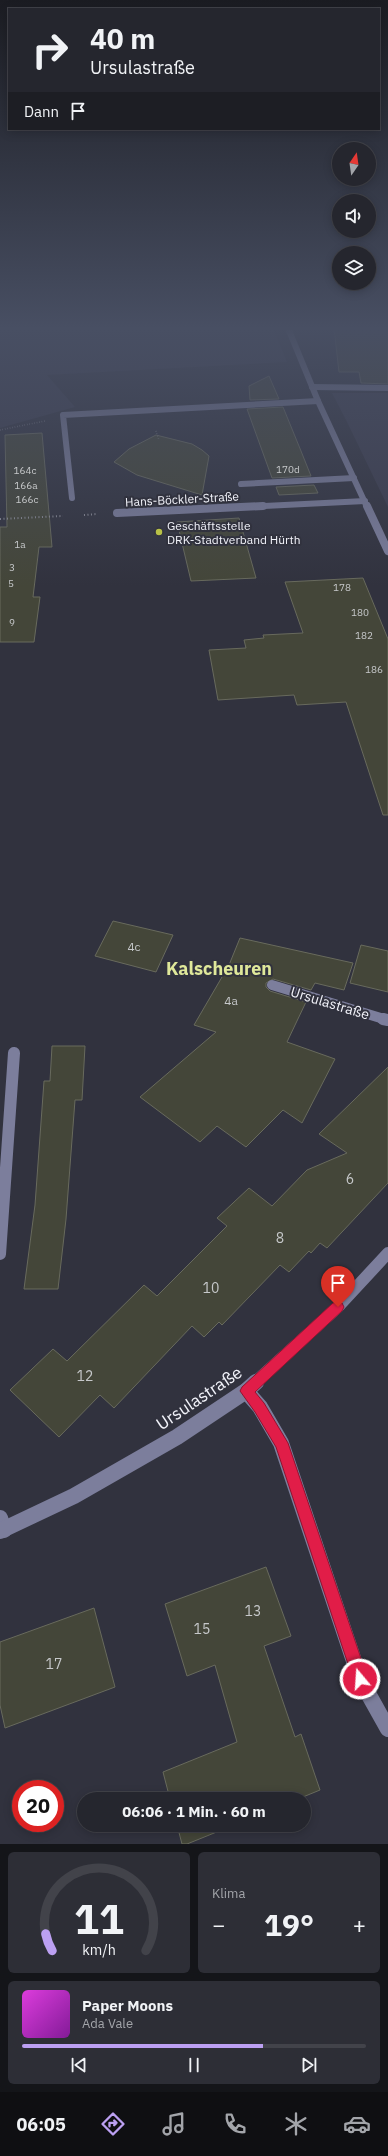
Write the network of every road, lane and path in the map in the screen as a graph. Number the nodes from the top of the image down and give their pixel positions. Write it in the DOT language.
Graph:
graph roads {
  1 [pos="82,414"];
  2 [pos="324,414"];
  3 [pos="64,418"];
  4 [pos="0,430"];
  5 [pos="156,430"];
  6 [pos="159,440"];
  7 [pos="354,478"];
  8 [pos="241,484"];
  9 [pos="72,498"];
  10 [pos="365,501"];
  11 [pos="117,513"];
  12 [pos="78,515"];
  13 [pos="70,516"];
  14 [pos="0,519"];
  15 [pos="388,551"];
  16 [pos="272,985"];
  17 [pos="388,1020"];
  18 [pos="14,1053"];
  19 [pos="388,1253"];
  20 [pos="0,1254"];
  21 [pos="246,1391"];
  22 [pos="1,1527"];
  23 [pos="388,1729"];
  1 -- 3 [label="street"];
  2 -- 7 [label="street"];
  3 -- 4 [label="path"];
  3 -- 9 [label="street"];
  5 -- 6 [label="path"];
  7 -- 8 [label="street"];
  7 -- 10 [label="street"];
  10 -- 11 [label="street, Hans-Böckler-Straße"];
  10 -- 15 [label="street"];
  11 -- 12 [label="path, Hans-Böckler-Straße"];
  13 -- 14 [label="path"];
  16 -- 17 [label="street, Ursulastraße"];
  18 -- 20 [label="street"];
  19 -- 21 [label="street, Ursulastraße"];
  21 -- 22 [label="street, Ursulastraße"];
  21 -- 23 [label="street"];
}
